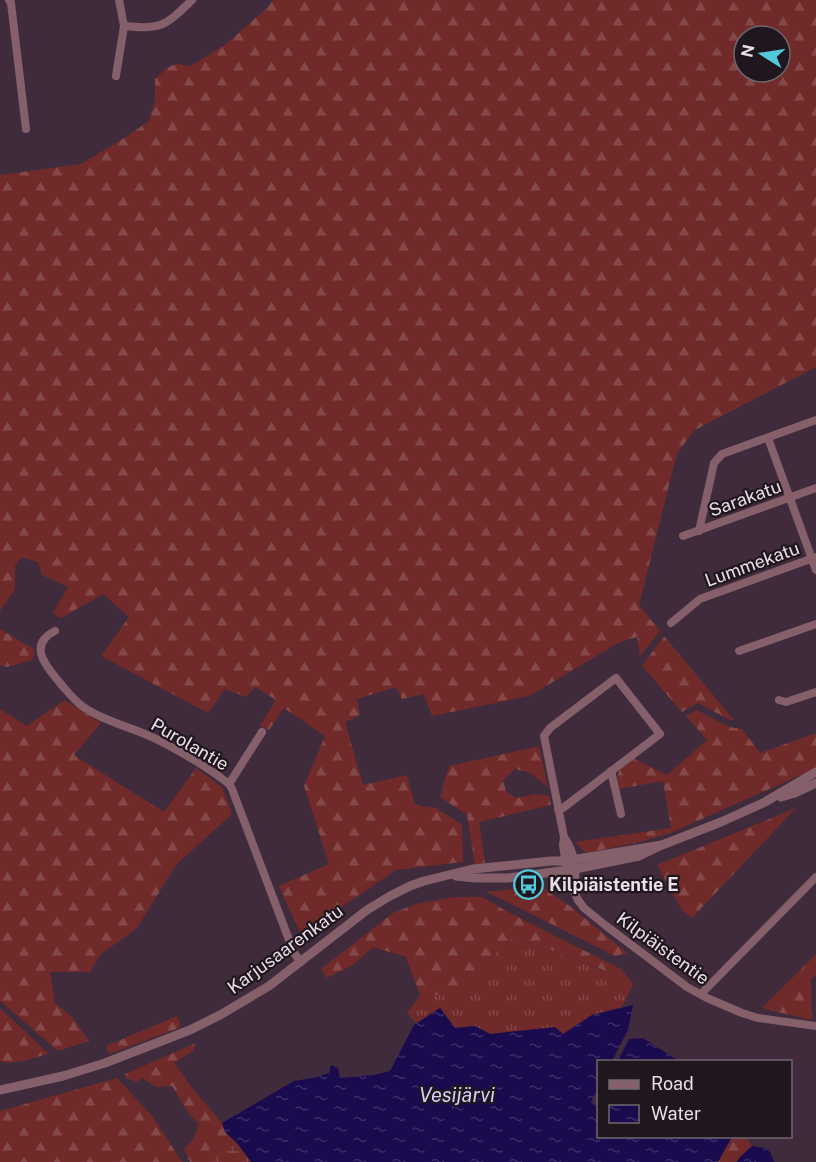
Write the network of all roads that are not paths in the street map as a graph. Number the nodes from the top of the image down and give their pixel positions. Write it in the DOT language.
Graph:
graph roads {
  1 [pos="9,0"];
  2 [pos="119,0"];
  3 [pos="192,0"];
  4 [pos="124,26"];
  5 [pos="116,76"];
  6 [pos="26,129"];
  7 [pos="816,420"];
  8 [pos="768,438"];
  9 [pos="816,488"];
  10 [pos="789,497"];
  11 [pos="699,531"];
  12 [pos="683,536"];
  13 [pos="814,558"];
  14 [pos="816,570"];
  15 [pos="671,623"];
  16 [pos="816,624"];
  17 [pos="55,631"];
  18 [pos="739,651"];
  19 [pos="816,692"];
  20 [pos="779,700"];
  21 [pos="262,732"];
  22 [pos="611,771"];
  23 [pos="816,772"];
  24 [pos="816,783"];
  25 [pos="229,784"];
  26 [pos="765,802"];
  27 [pos="558,809"];
  28 [pos="621,814"];
  29 [pos="570,865"];
  30 [pos="816,877"];
  31 [pos="301,962"];
  32 [pos="702,995"];
  33 [pos="816,1026"];
  34 [pos="0,1090"];
  1 -- 6 [label="street"];
  2 -- 4 [label="street"];
  3 -- 4 [label="street"];
  4 -- 5 [label="street"];
  7 -- 8 [label="street"];
  8 -- 10 [label="street"];
  8 -- 11 [label="street"];
  9 -- 10 [label="street, Sarakatu"];
  10 -- 11 [label="street, Sarakatu"];
  10 -- 13 [label="street"];
  11 -- 12 [label="street, Sarakatu"];
  13 -- 14 [label="street"];
  13 -- 15 [label="street, Lummekatu"];
  16 -- 18 [label="street"];
  17 -- 25 [label="street, Purolantie"];
  19 -- 20 [label="street"];
  21 -- 25 [label="street"];
  22 -- 27 [label="street"];
  22 -- 27 [label="street, Kilpiäistentie"];
  22 -- 28 [label="street"];
  23 -- 26 [label="street, Karjusaarenkatu"];
  24 -- 26 [label="street, Karjusaarenkatu"];
  25 -- 31 [label="street, Purolantie"];
  26 -- 29 [label="street, Karjusaarenkatu"];
  27 -- 29 [label="street, Kilpiäistentie"];
  29 -- 31 [label="street, Karjusaarenkatu"];
  29 -- 32 [label="street, Kilpiäistentie"];
  30 -- 32 [label="street"];
  31 -- 34 [label="street, Karjusaarenkatu"];
  32 -- 33 [label="street, Kilpiäistentie"];
}
